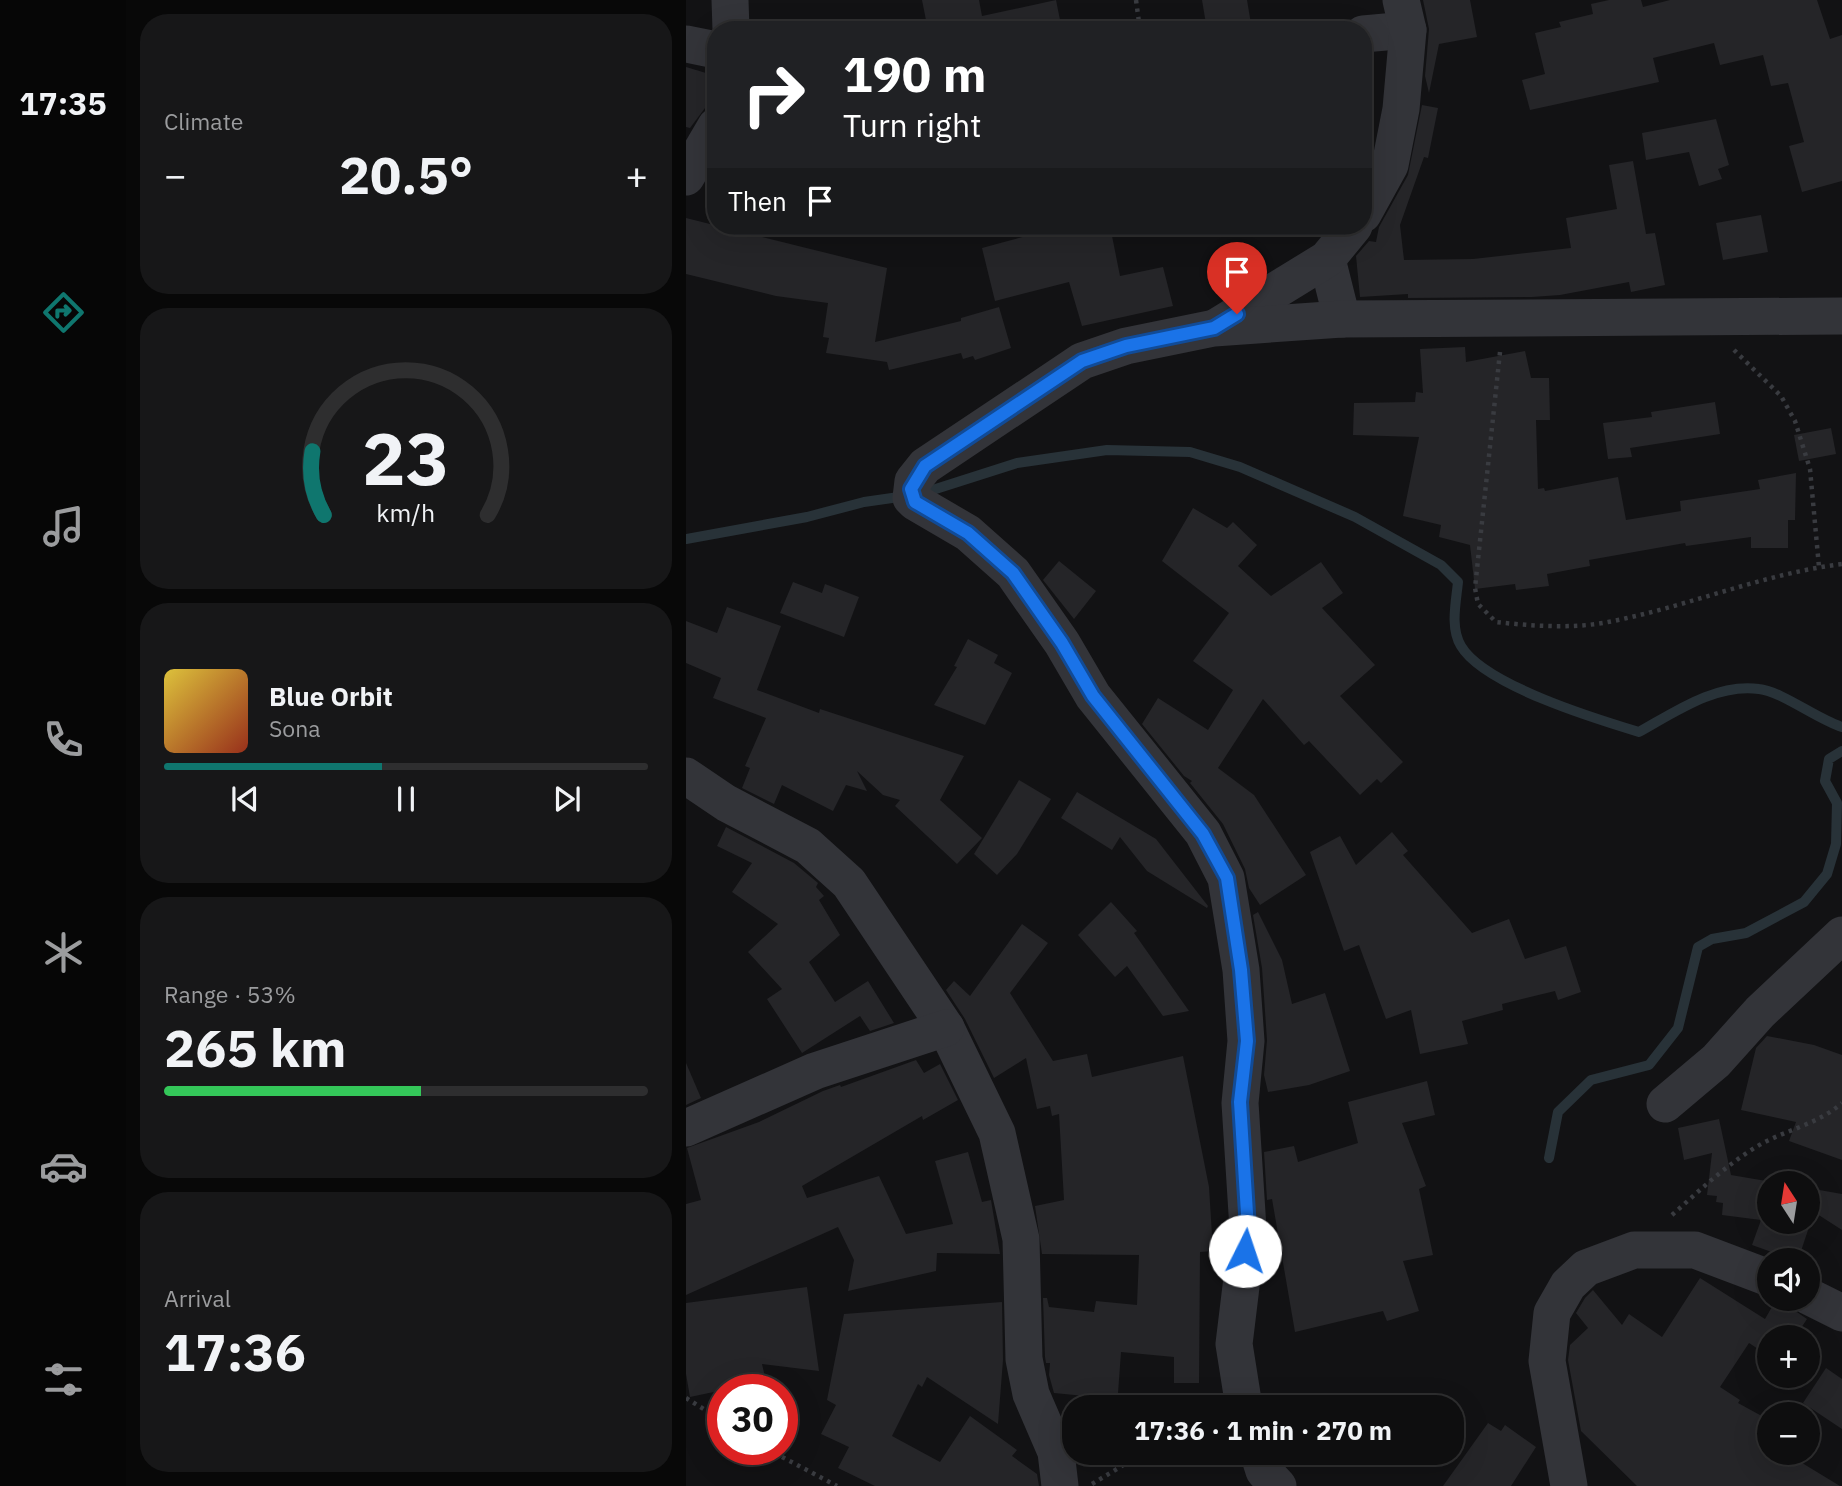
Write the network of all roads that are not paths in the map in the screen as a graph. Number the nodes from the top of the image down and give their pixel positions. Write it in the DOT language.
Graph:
graph roads {
  1 [pos="730,0"];
  2 [pos="1405,15"];
  3 [pos="731,21"];
  4 [pos="1372,30"];
  5 [pos="686,44"];
  6 [pos="707,48"];
  7 [pos="707,141"];
  8 [pos="686,177"];
  9 [pos="1372,198"];
  10 [pos="1346,235"];
  11 [pos="1327,258"];
  12 [pos="1842,316"];
  13 [pos="1342,319"];
  14 [pos="1214,328"];
  15 [pos="686,776"];
  16 [pos="1842,935"];
  17 [pos="946,1028"];
  18 [pos="1665,1104"];
  19 [pos="686,1128"];
  20 [pos="1757,1273"];
  21 [pos="1820,1302"];
  22 [pos="1842,1313"];
  23 [pos="1242,1395"];
  24 [pos="1262,1465"];
  25 [pos="1060,1486"];
  26 [pos="1278,1486"];
  27 [pos="1569,1486"];
  1 -- 3 [label="street"];
  2 -- 4 [label="street"];
  2 -- 9 [label="street"];
  5 -- 6 [label="street"];
  7 -- 8 [label="street"];
  10 -- 11 [label="street"];
  11 -- 13 [label="street"];
  11 -- 14 [label="street"];
  12 -- 13 [label="street"];
  13 -- 14 [label="street"];
  14 -- 23 [label="street"];
  15 -- 17 [label="street"];
  16 -- 18 [label="street"];
  17 -- 19 [label="street"];
  17 -- 25 [label="street"];
  20 -- 27 [label="street"];
  21 -- 22 [label="street"];
  24 -- 26 [label="street"];
}
